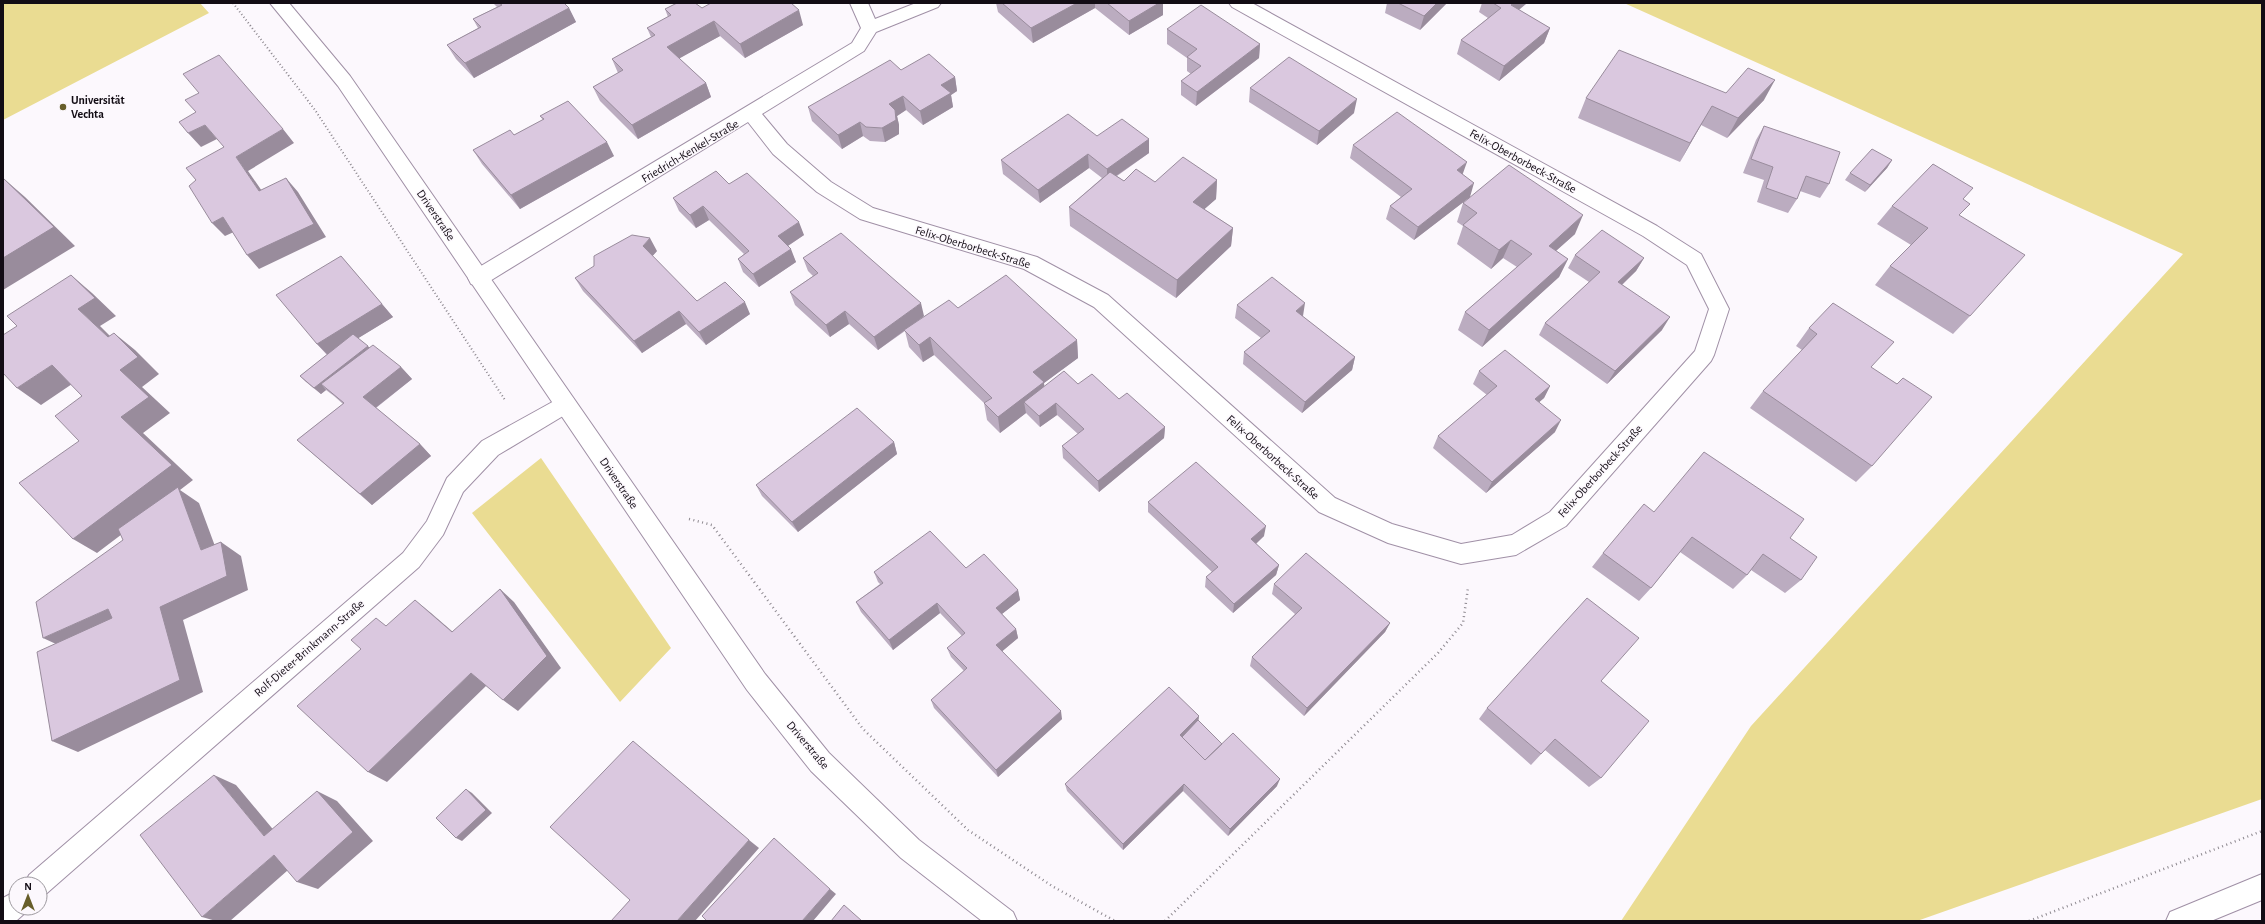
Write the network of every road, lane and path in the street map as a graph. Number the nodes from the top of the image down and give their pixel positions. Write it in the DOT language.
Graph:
graph roads {
  1 [pos="233,3"];
  2 [pos="279,3"];
  3 [pos="859,3"];
  4 [pos="932,3"];
  5 [pos="1238,3"];
  6 [pos="870,28"];
  7 [pos="751,113"];
  8 [pos="478,278"];
  9 [pos="565,404"];
  10 [pos="523,429"];
  11 [pos="687,518"];
  12 [pos="1461,554"];
  13 [pos="2262,831"];
  14 [pos="47,876"];
  15 [pos="2262,887"];
  16 [pos="1004,921"];
  17 [pos="1115,921"];
  18 [pos="1165,921"];
  19 [pos="2029,921"];
  20 [pos="2178,921"];
  1 -- 10 [label="path"];
  2 -- 8 [label="street, Driverstraße"];
  3 -- 6 [label="street"];
  4 -- 6 [label="street"];
  5 -- 12 [label="street, Felix-Oberborbeck-Straße"];
  6 -- 7 [label="street, Friedrich-Kenkel-Straße"];
  7 -- 8 [label="street, Friedrich-Kenkel-Straße"];
  7 -- 12 [label="street, Felix-Oberborbeck-Straße"];
  8 -- 9 [label="street, Driverstraße"];
  9 -- 10 [label="street, Rolf-Dieter-Brinkmann-Straße"];
  9 -- 16 [label="street, Driverstraße"];
  10 -- 14 [label="street, Rolf-Dieter-Brinkmann-Straße"];
  11 -- 17 [label="path"];
  12 -- 18 [label="path"];
  13 -- 19 [label="path"];
  15 -- 20 [label="street"];
}
